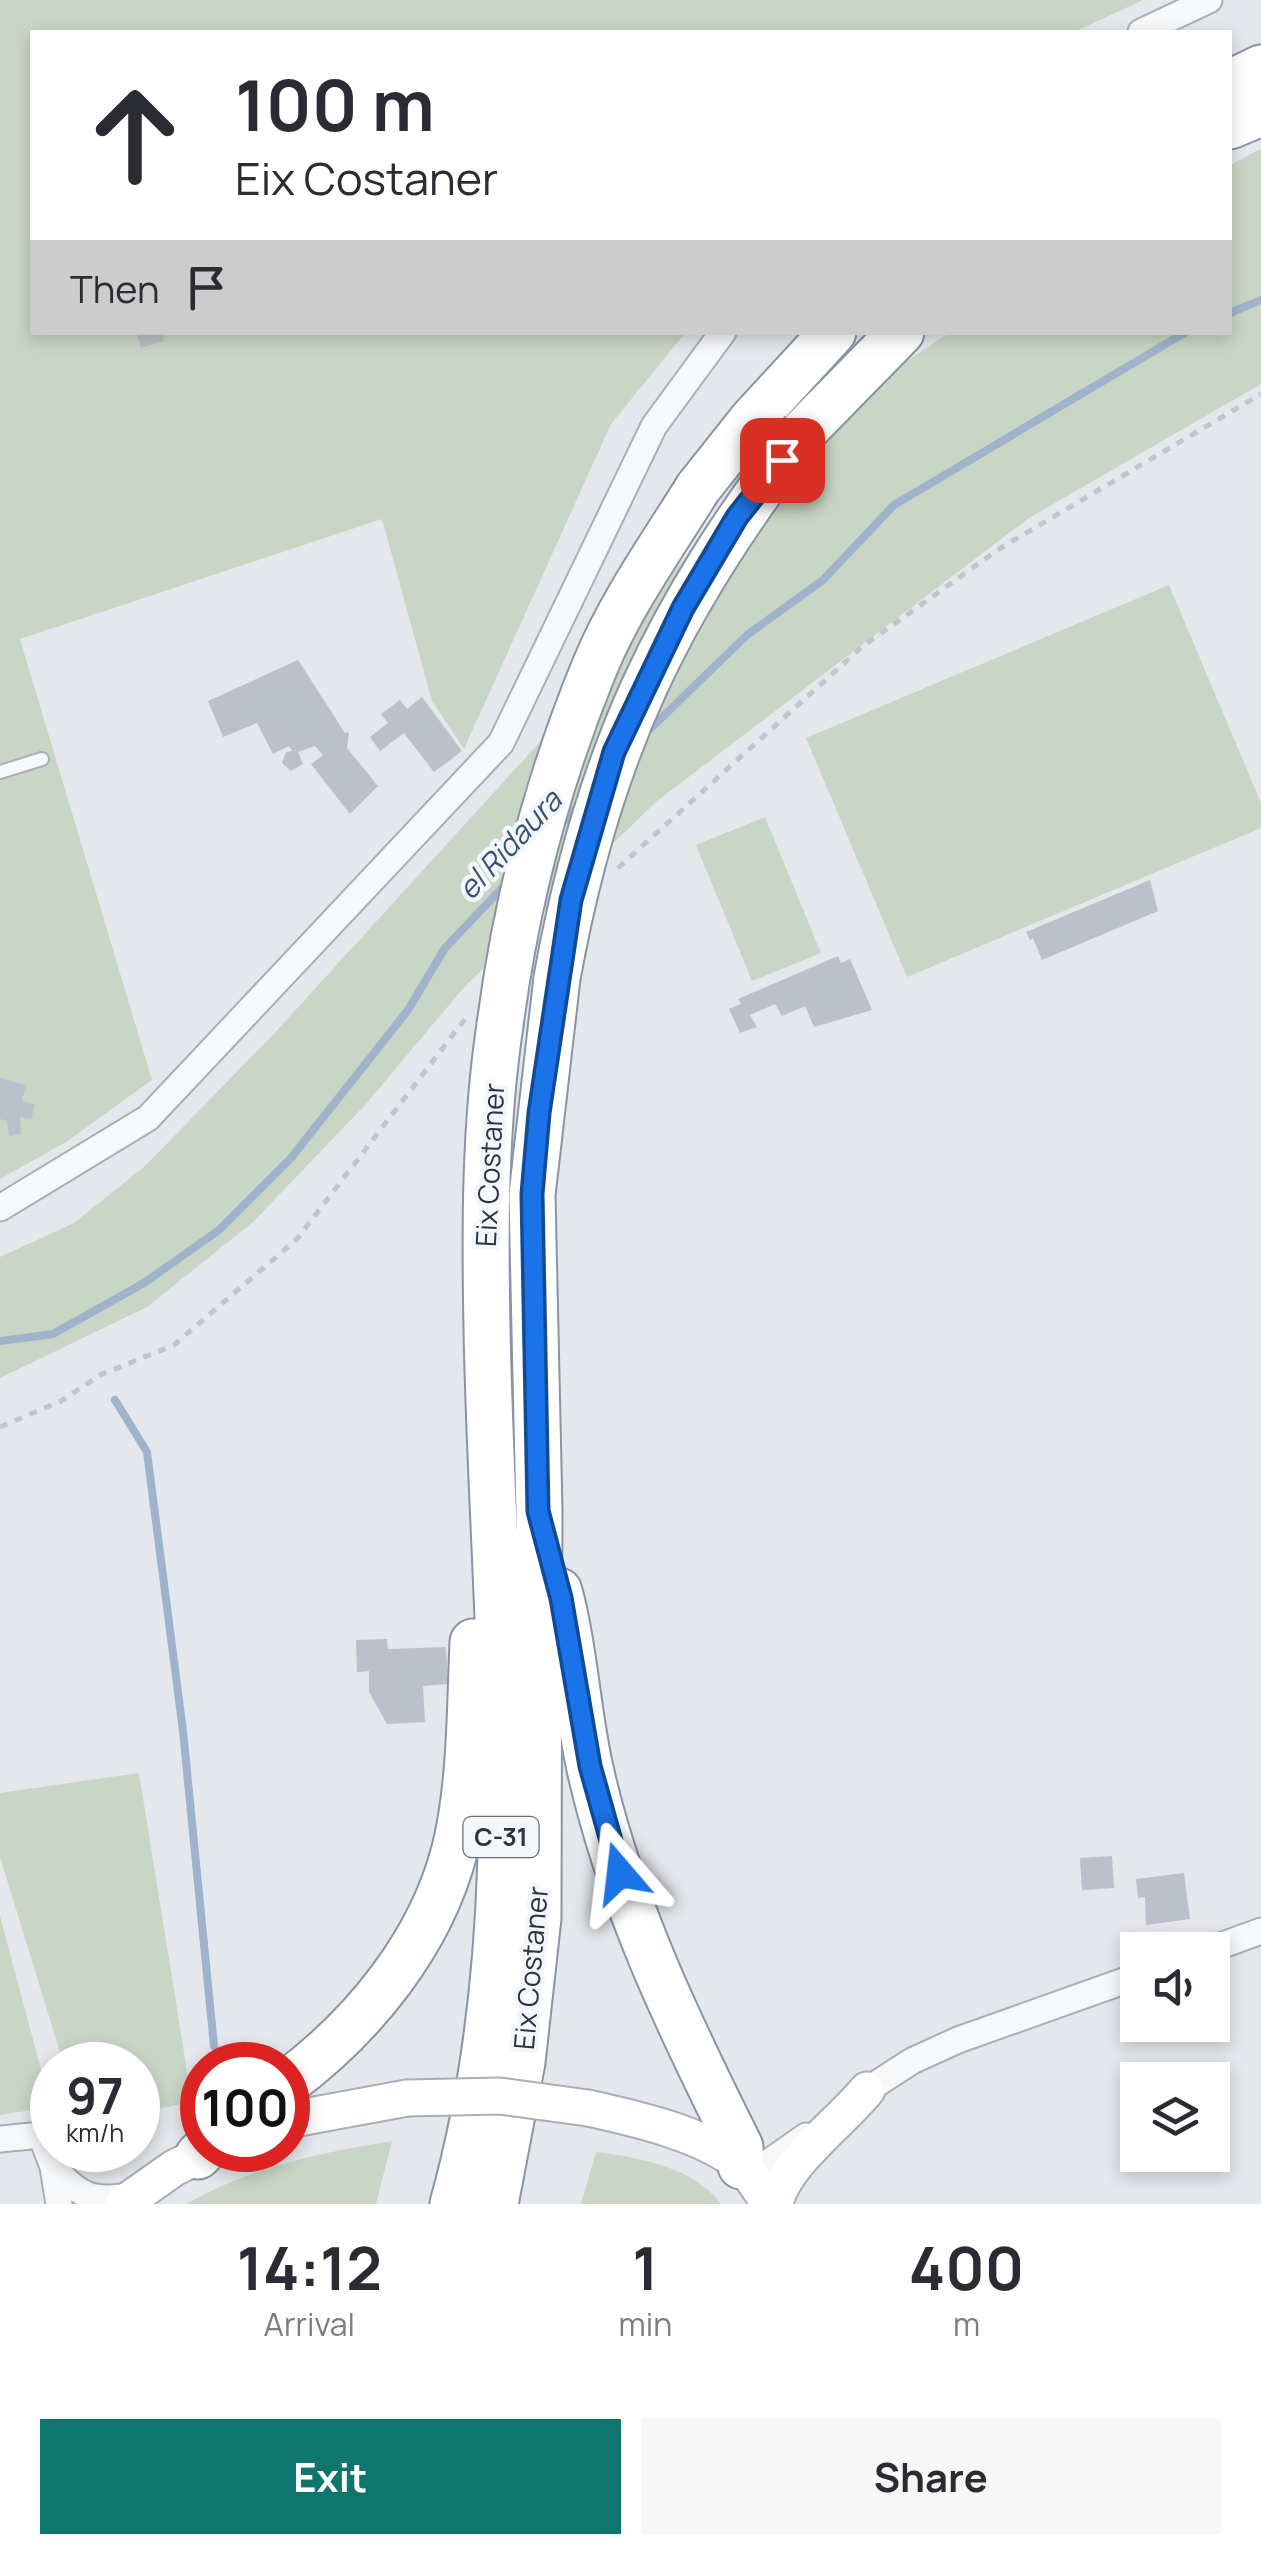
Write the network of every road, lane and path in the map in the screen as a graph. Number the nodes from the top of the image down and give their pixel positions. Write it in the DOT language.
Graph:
graph roads {
  1 [pos="1208,0"];
  2 [pos="1144,30"];
  3 [pos="1261,68"];
  4 [pos="1232,83"];
  5 [pos="1261,113"];
  6 [pos="1232,125"];
  7 [pos="721,335"];
  8 [pos="830,335"];
  9 [pos="898,335"];
  10 [pos="1261,394"];
  11 [pos="42,759"];
  12 [pos="0,772"];
  13 [pos="612,874"];
  14 [pos="487,1016"];
  15 [pos="0,1208"];
  16 [pos="0,1427"];
  17 [pos="490,1466"];
  18 [pos="538,1511"];
  19 [pos="1261,1931"];
  20 [pos="1230,1942"];
  21 [pos="1120,1982"];
  22 [pos="310,2062"];
  23 [pos="867,2090"];
  24 [pos="310,2116"];
  25 [pos="30,2136"];
  26 [pos="0,2138"];
  27 [pos="180,2167"];
  28 [pos="54,2172"];
  29 [pos="58,2172"];
  30 [pos="759,2188"];
  31 [pos="129,2199"];
  32 [pos="59,2204"];
  33 [pos="454,2204"];
  34 [pos="494,2204"];
  1 -- 2 [label="street"];
  3 -- 4 [label="highway"];
  5 -- 6 [label="highway"];
  7 -- 15 [label="street"];
  8 -- 14 [label="highway, Eix Costaner / C-31, bridge"];
  9 -- 18 [label="highway, Eix Costaner / C-31, bridge"];
  10 -- 13 [label="path"];
  11 -- 12 [label="lane"];
  14 -- 16 [label="path"];
  14 -- 17 [label="highway, Eix Costaner / C-31"];
  17 -- 22 [label="highway"];
  17 -- 33 [label="highway, Eix Costaner / C-31"];
  18 -- 30 [label="highway"];
  18 -- 34 [label="highway, Eix Costaner / C-31"];
  19 -- 20 [label="street"];
  21 -- 23 [label="street"];
  23 -- 30 [label="street"];
  24 -- 30 [label="street, bridge"];
  25 -- 26 [label="street"];
  27 -- 31 [label="street"];
  28 -- 32 [label="street"];
  29 -- 31 [label="street"];
}
